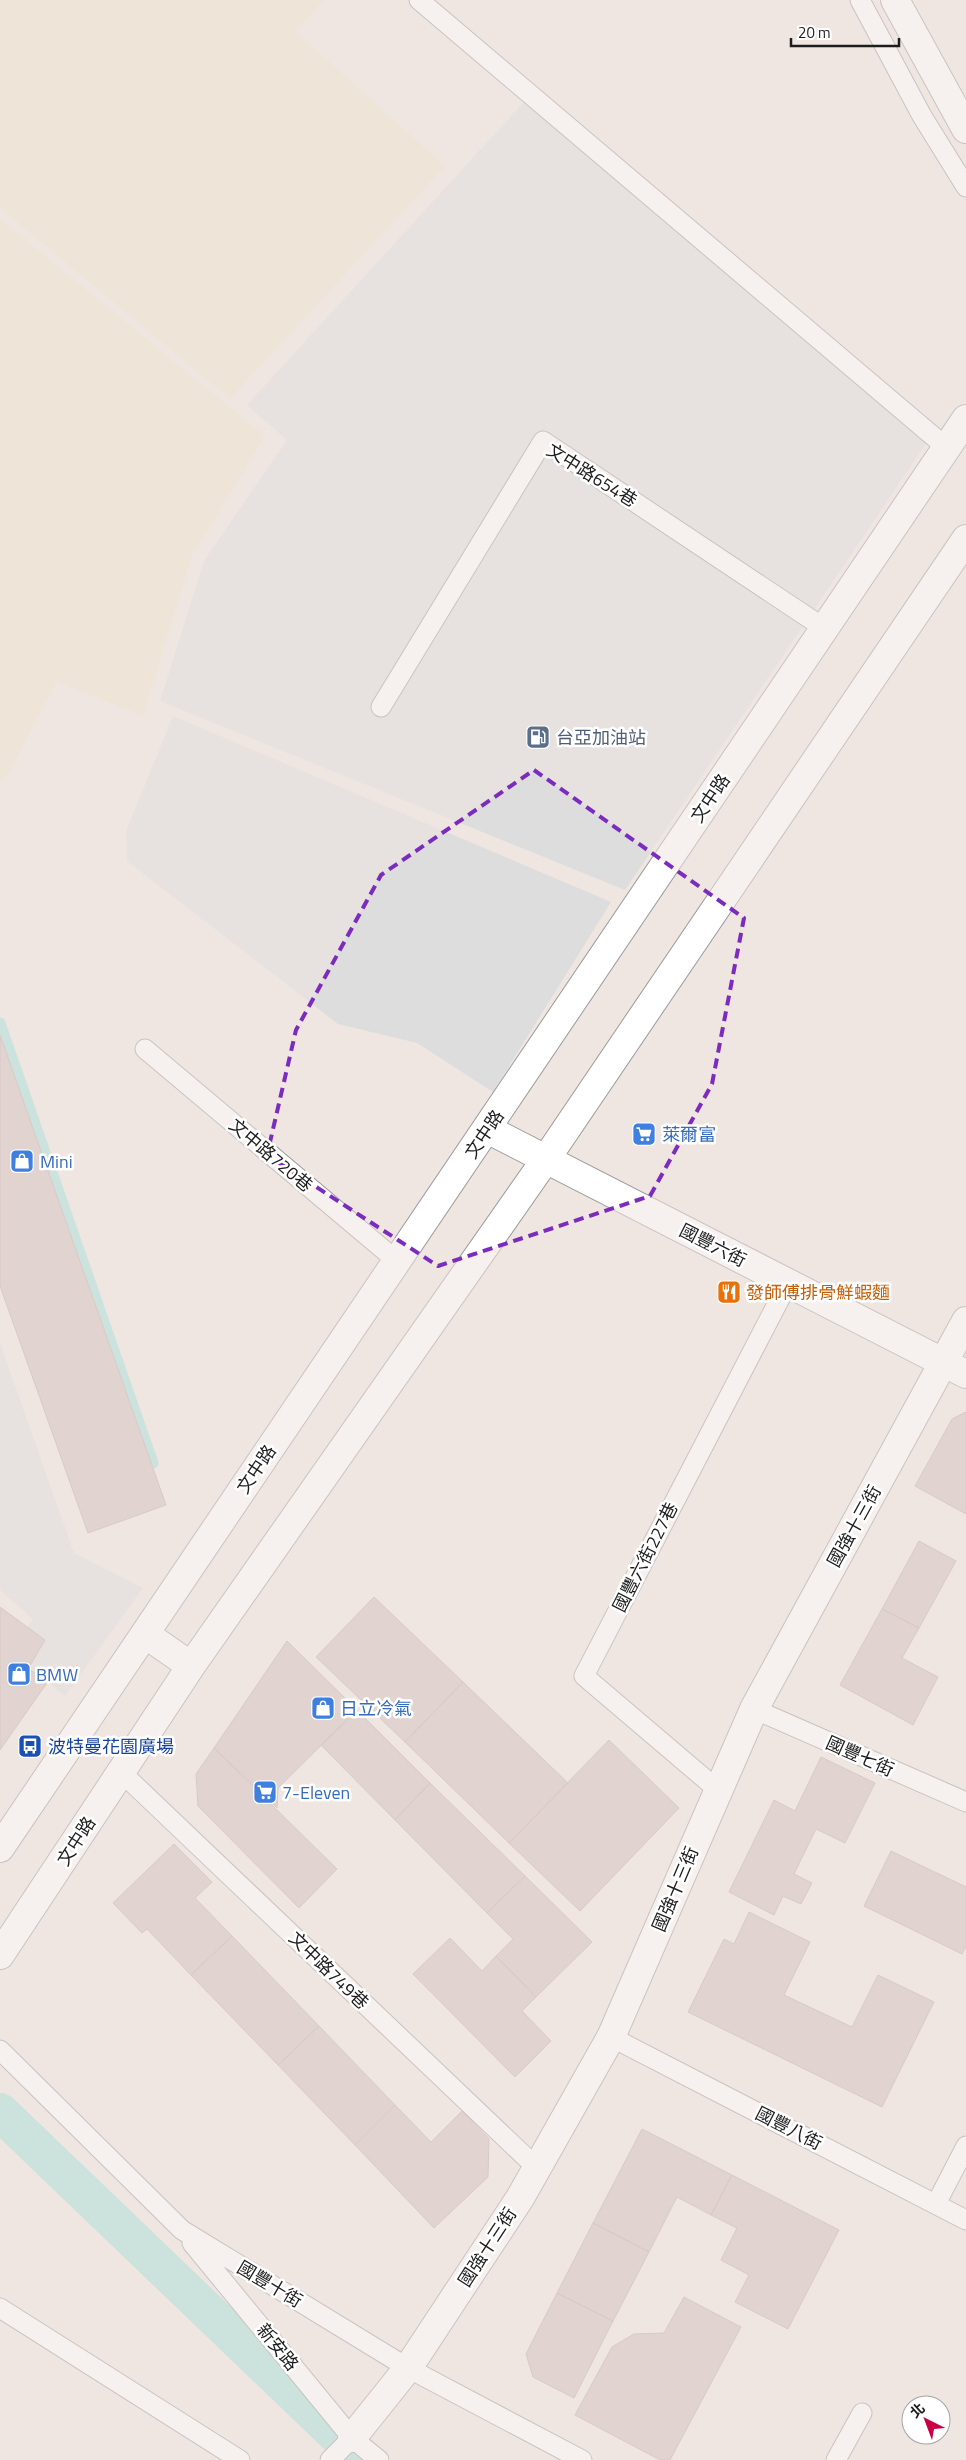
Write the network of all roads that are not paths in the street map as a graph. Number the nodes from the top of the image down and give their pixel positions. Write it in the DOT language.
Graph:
graph roads {
  1 [pos="419,0"];
  2 [pos="860,0"];
  3 [pos="895,0"];
  4 [pos="966,130"];
  5 [pos="966,186"];
  6 [pos="966,418"];
  7 [pos="947,448"];
  8 [pos="966,539"];
  9 [pos="824,628"];
  10 [pos="381,707"];
  11 [pos="145,1049"];
  12 [pos="487,1129"];
  13 [pos="546,1158"];
  14 [pos="397,1262"];
  15 [pos="788,1283"];
  16 [pos="966,1321"];
  17 [pos="955,1369"];
  18 [pos="145,1634"];
  19 [pos="191,1666"];
  20 [pos="754,1709"];
  21 [pos="121,1772"];
  22 [pos="718,1790"];
  23 [pos="966,1802"];
  24 [pos="0,1848"];
  25 [pos="0,1955"];
  26 [pos="611,2036"];
  27 [pos="0,2050"];
  28 [pos="966,2146"];
  29 [pos="537,2168"];
  30 [pos="936,2204"];
  31 [pos="966,2220"];
  32 [pos="182,2230"];
  33 [pos="0,2308"];
  34 [pos="408,2368"];
  35 [pos="862,2413"];
  36 [pos="351,2439"];
  37 [pos="240,2460"];
  38 [pos="330,2460"];
  39 [pos="379,2460"];
  40 [pos="582,2460"];
  41 [pos="836,2460"];
  1 -- 7 [label="lane"];
  2 -- 5 [label="lane"];
  3 -- 4 [label="street"];
  6 -- 7 [label="street, 文中路"];
  7 -- 9 [label="street, 文中路"];
  8 -- 13 [label="street, 文中路"];
  9 -- 10 [label="lane, 文中路654巷"];
  9 -- 12 [label="street, 文中路"];
  11 -- 14 [label="lane, 文中路720巷"];
  12 -- 13 [label="street, 國豐六街"];
  12 -- 14 [label="street, 文中路"];
  13 -- 15 [label="street, 國豐六街"];
  13 -- 19 [label="street, 文中路"];
  14 -- 18 [label="street, 文中路"];
  15 -- 17 [label="street, 國豐六街"];
  15 -- 22 [label="lane, 國豐六街227巷"];
  16 -- 17 [label="street, 國強十三街"];
  17 -- 20 [label="street, 國強十三街"];
  18 -- 19 [label="street"];
  18 -- 24 [label="street, 文中路"];
  19 -- 21 [label="street, 文中路"];
  20 -- 22 [label="street, 國強十三街"];
  20 -- 23 [label="lane, 國豐七街"];
  21 -- 25 [label="street, 文中路"];
  21 -- 29 [label="lane, 文中路749巷"];
  22 -- 26 [label="street, 國強十三街"];
  26 -- 29 [label="street, 國強十三街"];
  26 -- 30 [label="lane, 國豐八街"];
  27 -- 32 [label="lane, 國豐十街"];
  28 -- 30 [label="lane"];
  29 -- 34 [label="street, 國強十三街"];
  30 -- 31 [label="lane, 國豐八街"];
  32 -- 34 [label="lane, 國豐十街"];
  32 -- 36 [label="lane, 新安路"];
  33 -- 37 [label="lane"];
  34 -- 36 [label="street, 國強十三街"];
  34 -- 40 [label="lane, 國豐十街"];
  35 -- 41 [label="lane"];
  36 -- 38 [label="lane"];
  36 -- 39 [label="lane, 新安路"];
}
